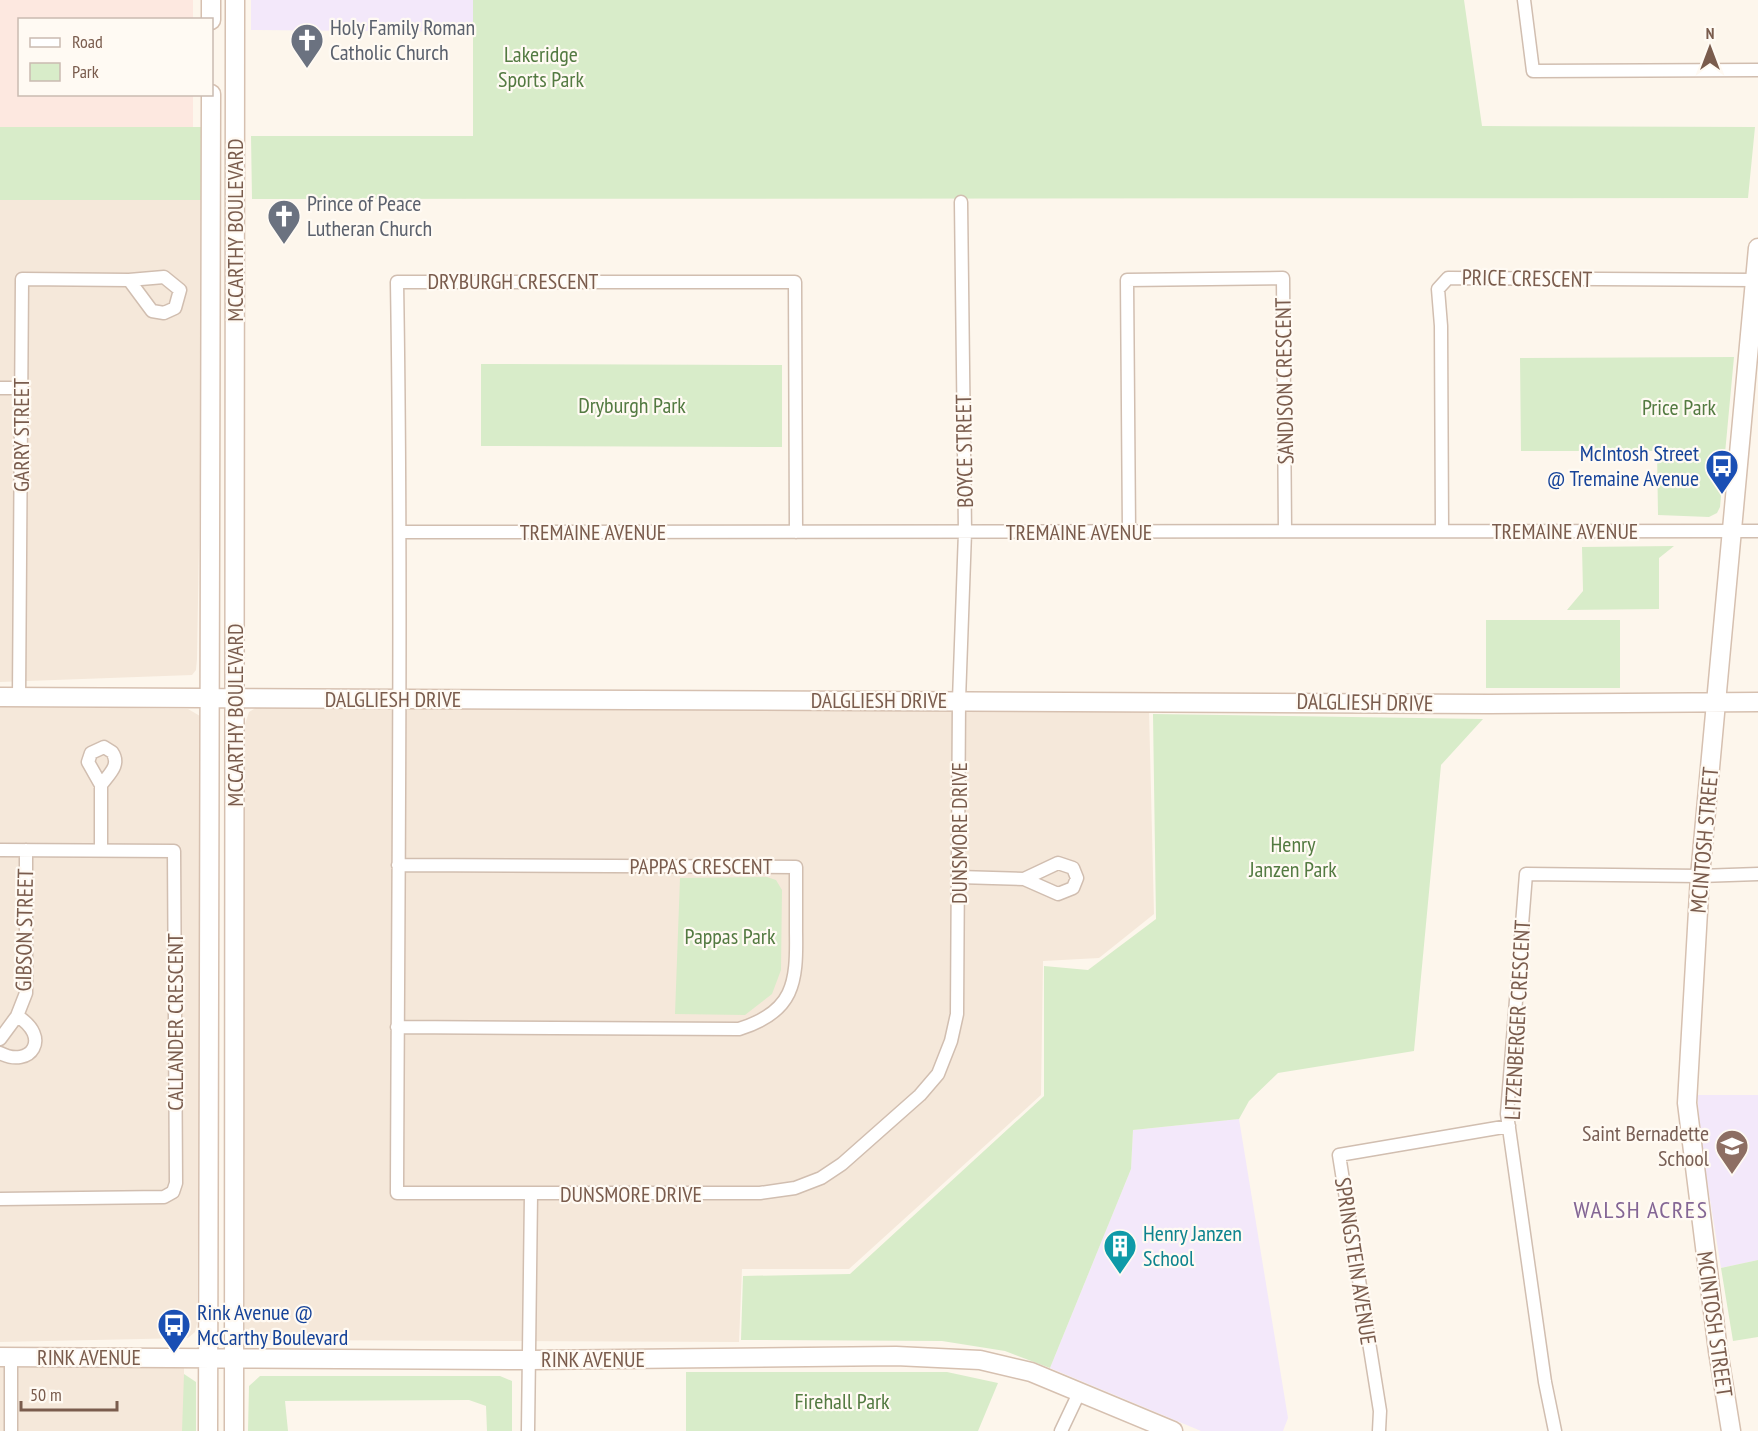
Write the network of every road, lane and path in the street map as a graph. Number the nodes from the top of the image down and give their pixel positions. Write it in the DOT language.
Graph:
graph roads {
  1 [pos="211,0"];
  2 [pos="235,0"];
  3 [pos="1524,0"];
  4 [pos="211,18"];
  5 [pos="1758,70"];
  6 [pos="211,96"];
  7 [pos="961,202"];
  8 [pos="1758,248"];
  9 [pos="129,280"];
  10 [pos="1755,280"];
  11 [pos="0,388"];
  12 [pos="22,388"];
  13 [pos="1285,531"];
  14 [pos="1442,531"];
  15 [pos="1733,531"];
  16 [pos="1758,531"];
  17 [pos="400,532"];
  18 [pos="796,532"];
  19 [pos="965,532"];
  20 [pos="1129,532"];
  21 [pos="234,697"];
  22 [pos="0,698"];
  23 [pos="19,698"];
  24 [pos="209,698"];
  25 [pos="398,699"];
  26 [pos="959,700"];
  27 [pos="1716,702"];
  28 [pos="1758,702"];
  29 [pos="101,785"];
  30 [pos="0,850"];
  31 [pos="26,850"];
  32 [pos="101,850"];
  33 [pos="398,864"];
  34 [pos="1758,873"];
  35 [pos="1700,876"];
  36 [pos="959,877"];
  37 [pos="1024,879"];
  38 [pos="17,1016"];
  39 [pos="398,1027"];
  40 [pos="0,1039"];
  41 [pos="0,1053"];
  42 [pos="1509,1126"];
  43 [pos="531,1194"];
  44 [pos="0,1199"];
  45 [pos="6,1357"];
  46 [pos="233,1357"];
  47 [pos="208,1358"];
  48 [pos="530,1360"];
  49 [pos="1079,1393"];
  50 [pos="10,1431"];
  51 [pos="208,1431"];
  52 [pos="234,1431"];
  53 [pos="528,1431"];
  54 [pos="1061,1431"];
  55 [pos="1173,1431"];
  56 [pos="1379,1431"];
  57 [pos="1555,1431"];
  58 [pos="1731,1431"];
  1 -- 4 [label="street"];
  2 -- 21 [label="street, MCCARTHY BOULEVARD"];
  3 -- 5 [label="street"];
  6 -- 24 [label="street, MCCARTHY BOULEVARD"];
  7 -- 19 [label="street, BOYCE STREET"];
  8 -- 10 [label="street, MCINTOSH STREET"];
  9 -- 12 [label="street, GARRY STREET"];
  10 -- 14 [label="street, PRICE CRESCENT"];
  10 -- 15 [label="street, MCINTOSH STREET"];
  11 -- 12 [label="street"];
  12 -- 23 [label="street, GARRY STREET"];
  13 -- 14 [label="street, TREMAINE AVENUE"];
  13 -- 20 [label="street, TREMAINE AVENUE"];
  13 -- 20 [label="street, SANDISON CRESCENT"];
  14 -- 15 [label="street, TREMAINE AVENUE"];
  15 -- 16 [label="street, TREMAINE AVENUE"];
  15 -- 27 [label="street, MCINTOSH STREET"];
  17 -- 18 [label="street, TREMAINE AVENUE"];
  17 -- 18 [label="street, DRYBURGH CRESCENT"];
  17 -- 25 [label="street, DRYBURGH CRESCENT"];
  18 -- 19 [label="street, TREMAINE AVENUE"];
  19 -- 20 [label="street, TREMAINE AVENUE"];
  19 -- 26 [label="street, BOYCE STREET"];
  21 -- 24 [label="street, DALGLIESH DRIVE"];
  21 -- 25 [label="street, DALGLIESH DRIVE"];
  21 -- 46 [label="street, MCCARTHY BOULEVARD"];
  22 -- 23 [label="street, DALGLIESH DRIVE"];
  23 -- 24 [label="street, DALGLIESH DRIVE"];
  24 -- 47 [label="street, MCCARTHY BOULEVARD"];
  25 -- 26 [label="street, DALGLIESH DRIVE"];
  25 -- 33 [label="street, DUNSMORE DRIVE"];
  26 -- 27 [label="street, DALGLIESH DRIVE"];
  26 -- 36 [label="street, DUNSMORE DRIVE"];
  27 -- 28 [label="street, DALGLIESH DRIVE"];
  27 -- 35 [label="street, MCINTOSH STREET"];
  29 -- 32 [label="street"];
  30 -- 31 [label="street, CALLANDER CRESCENT"];
  31 -- 32 [label="street, CALLANDER CRESCENT"];
  31 -- 38 [label="street, GIBSON STREET"];
  32 -- 44 [label="street, CALLANDER CRESCENT"];
  33 -- 39 [label="street, DUNSMORE DRIVE"];
  33 -- 39 [label="street, PAPPAS CRESCENT"];
  34 -- 35 [label="street, LITZENBERGER CRESCENT"];
  35 -- 42 [label="street, LITZENBERGER CRESCENT"];
  35 -- 58 [label="street, MCINTOSH STREET"];
  36 -- 37 [label="street"];
  36 -- 43 [label="street, DUNSMORE DRIVE"];
  38 -- 40 [label="street, GIBSON STREET"];
  38 -- 41 [label="street"];
  39 -- 43 [label="street, DUNSMORE DRIVE"];
  42 -- 56 [label="street, SPRINGSTEIN AVENUE"];
  42 -- 57 [label="street, LITZENBERGER CRESCENT"];
  43 -- 48 [label="street"];
  45 -- 47 [label="street, RINK AVENUE"];
  45 -- 50 [label="street"];
  46 -- 47 [label="street, RINK AVENUE"];
  46 -- 48 [label="street, RINK AVENUE"];
  46 -- 52 [label="street, MCCARTHY BOULEVARD"];
  47 -- 51 [label="street, MCCARTHY BOULEVARD"];
  48 -- 49 [label="street, RINK AVENUE"];
  48 -- 53 [label="street"];
  49 -- 54 [label="street"];
  49 -- 55 [label="street, RINK AVENUE"];
}
